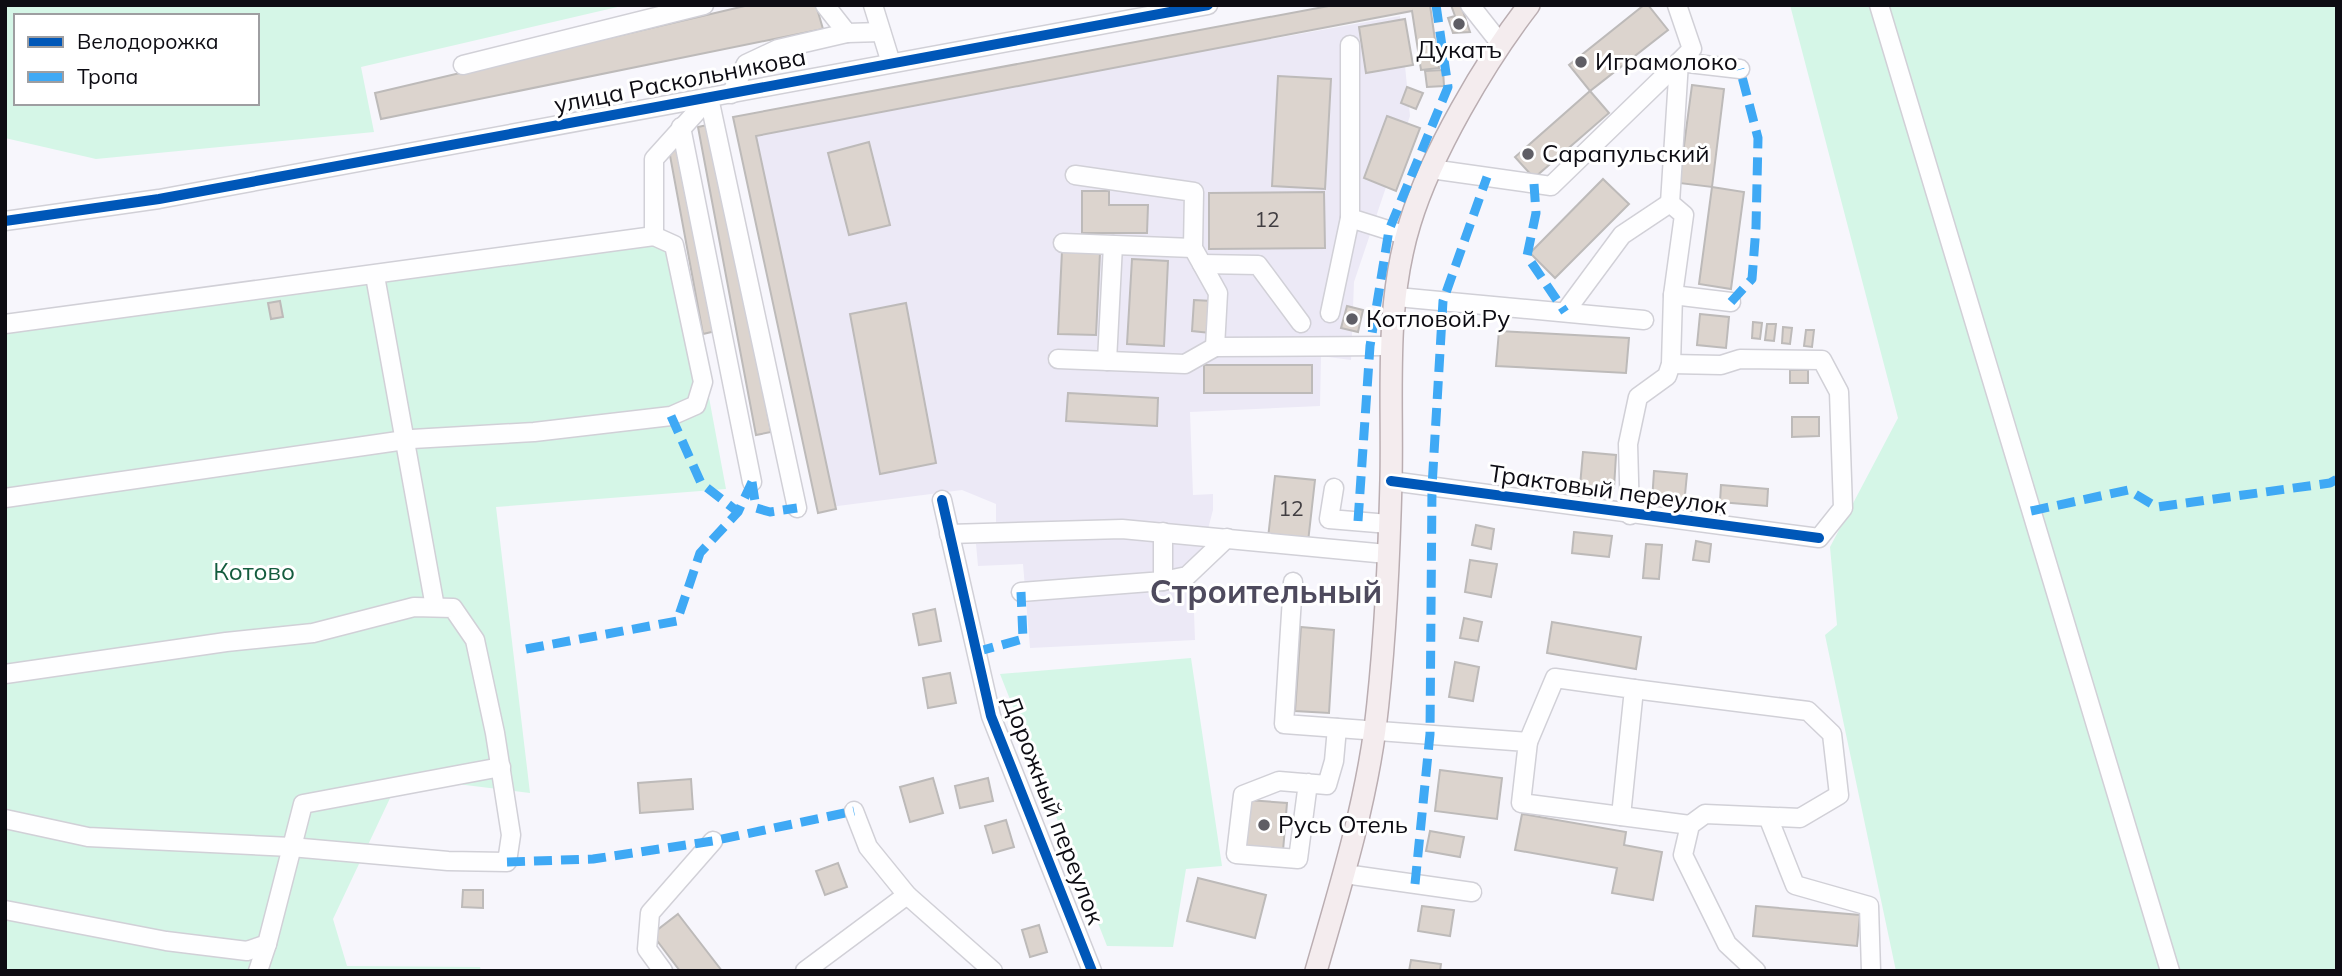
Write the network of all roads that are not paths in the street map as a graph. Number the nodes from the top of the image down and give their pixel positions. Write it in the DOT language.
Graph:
graph roads {
  1 [pos="704,5"];
  2 [pos="825,5"];
  3 [pos="873,5"];
  4 [pos="1470,5"];
  5 [pos="1529,5"];
  6 [pos="1678,5"];
  7 [pos="1879,5"];
  8 [pos="1202,6"];
  9 [pos="1129,13"];
  10 [pos="881,32"];
  11 [pos="847,33"];
  12 [pos="1504,38"];
  13 [pos="1350,45"];
  14 [pos="1679,62"];
  15 [pos="891,63"];
  16 [pos="463,65"];
  17 [pos="1740,69"];
  18 [pos="731,93"];
  19 [pos="709,98"];
  20 [pos="681,127"];
  21 [pos="1431,169"];
  22 [pos="1075,175"];
  23 [pos="1670,203"];
  24 [pos="1350,218"];
  25 [pos="5,221"];
  26 [pos="654,236"];
  27 [pos="1408,236"];
  28 [pos="1063,243"];
  29 [pos="1113,245"];
  30 [pos="1193,248"];
  31 [pos="1202,264"];
  32 [pos="375,276"];
  33 [pos="1674,295"];
  34 [pos="1396,297"];
  35 [pos="1731,302"];
  36 [pos="1565,312"];
  37 [pos="1330,313"];
  38 [pos="1644,320"];
  39 [pos="1301,323"];
  40 [pos="5,324"];
  41 [pos="1390,346"];
  42 [pos="1215,347"];
  43 [pos="1058,359"];
  44 [pos="1107,361"];
  45 [pos="1671,364"];
  46 [pos="404,441"];
  47 [pos="1391,481"];
  48 [pos="752,482"];
  49 [pos="1334,488"];
  50 [pos="5,498"];
  51 [pos="942,499"];
  52 [pos="797,508"];
  53 [pos="1630,515"];
  54 [pos="1389,524"];
  55 [pos="1163,532"];
  56 [pos="949,534"];
  57 [pos="1227,538"];
  58 [pos="1387,554"];
  59 [pos="1163,581"];
  60 [pos="1293,582"];
  61 [pos="1021,592"];
  62 [pos="435,607"];
  63 [pos="5,674"];
  64 [pos="1634,689"];
  65 [pos="1337,728"];
  66 [pos="1374,730"];
  67 [pos="1528,742"];
  68 [pos="501,768"];
  69 [pos="1308,783"];
  70 [pos="854,811"];
  71 [pos="1620,816"];
  72 [pos="1768,817"];
  73 [pos="5,819"];
  74 [pos="1690,825"];
  75 [pos="713,841"];
  76 [pos="291,847"];
  77 [pos="1345,874"];
  78 [pos="1472,892"];
  79 [pos="907,895"];
  80 [pos="5,909"];
  81 [pos="267,944"];
  82 [pos="258,971"];
  83 [pos="663,971"];
  84 [pos="805,971"];
  85 [pos="993,971"];
  86 [pos="1092,971"];
  87 [pos="1316,971"];
  88 [pos="1756,971"];
  89 [pos="1871,971"];
  90 [pos="2170,971"];
  1 -- 16 [label="street"];
  2 -- 11 [label="street"];
  3 -- 10 [label="street"];
  4 -- 12 [label="street"];
  5 -- 12 [label="main road"];
  6 -- 14 [label="street"];
  7 -- 90 [label="street"];
  8 -- 9 [label="street, улица Раскольникова"];
  9 -- 15 [label="street, улица Раскольникова"];
  10 -- 11 [label="street"];
  10 -- 15 [label="street"];
  11 -- 18 [label="street"];
  12 -- 21 [label="main road"];
  13 -- 24 [label="street"];
  14 -- 17 [label="street"];
  14 -- 21 [label="street"];
  14 -- 23 [label="street"];
  15 -- 18 [label="street, улица Раскольникова"];
  18 -- 19 [label="street, улица Раскольникова"];
  19 -- 20 [label="street"];
  19 -- 25 [label="street, улица Раскольникова"];
  19 -- 52 [label="street"];
  20 -- 26 [label="street"];
  20 -- 48 [label="street"];
  21 -- 27 [label="main road"];
  22 -- 30 [label="street"];
  23 -- 33 [label="street"];
  23 -- 36 [label="street"];
  24 -- 27 [label="street"];
  24 -- 37 [label="street"];
  26 -- 32 [label="street"];
  26 -- 46 [label="street"];
  27 -- 34 [label="main road"];
  28 -- 29 [label="street"];
  29 -- 30 [label="street"];
  29 -- 44 [label="street"];
  30 -- 31 [label="street"];
  31 -- 39 [label="street"];
  31 -- 42 [label="street"];
  32 -- 40 [label="street"];
  32 -- 46 [label="street"];
  33 -- 35 [label="street"];
  33 -- 45 [label="street"];
  34 -- 36 [label="street"];
  34 -- 41 [label="main road"];
  36 -- 38 [label="street"];
  41 -- 42 [label="street"];
  41 -- 47 [label="main road"];
  42 -- 44 [label="street"];
  43 -- 44 [label="street"];
  45 -- 53 [label="street"];
  45 -- 53 [label="street, Трактовый переулок"];
  46 -- 50 [label="street"];
  46 -- 62 [label="street"];
  47 -- 53 [label="street, Трактовый переулок"];
  47 -- 54 [label="main road"];
  49 -- 54 [label="street"];
  51 -- 56 [label="street, Дорожный переулок"];
  54 -- 58 [label="main road"];
  55 -- 56 [label="street"];
  55 -- 57 [label="street"];
  55 -- 59 [label="street"];
  56 -- 86 [label="street, Дорожный переулок"];
  57 -- 58 [label="street"];
  57 -- 59 [label="street"];
  58 -- 66 [label="main road"];
  59 -- 61 [label="street"];
  60 -- 65 [label="street"];
  62 -- 63 [label="street"];
  62 -- 68 [label="street"];
  64 -- 67 [label="street"];
  64 -- 71 [label="street"];
  64 -- 72 [label="street"];
  65 -- 66 [label="street"];
  65 -- 69 [label="street"];
  66 -- 67 [label="street"];
  66 -- 77 [label="main road"];
  67 -- 71 [label="street"];
  68 -- 76 [label="street"];
  68 -- 76 [label="street"];
  69 -- 69 [label="street"];
  70 -- 79 [label="street"];
  71 -- 74 [label="street"];
  72 -- 74 [label="street"];
  72 -- 89 [label="street"];
  73 -- 76 [label="street"];
  74 -- 88 [label="street"];
  75 -- 83 [label="street"];
  76 -- 81 [label="street"];
  77 -- 78 [label="street"];
  77 -- 87 [label="main road"];
  79 -- 84 [label="street"];
  79 -- 85 [label="street"];
  80 -- 81 [label="street"];
  81 -- 82 [label="street"];
}
